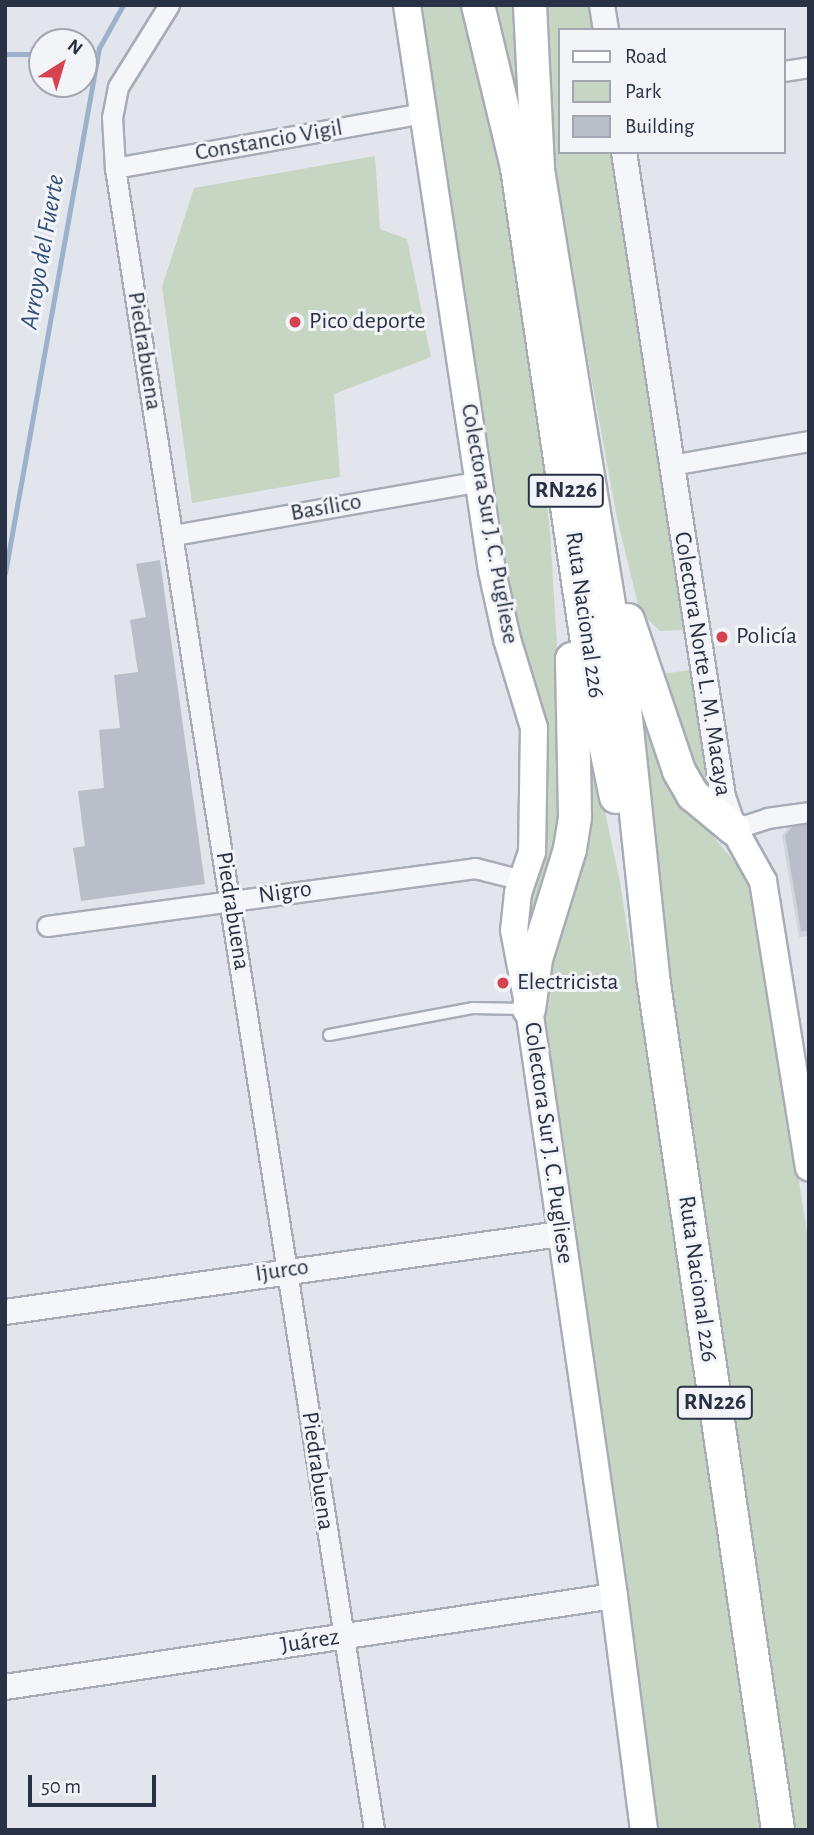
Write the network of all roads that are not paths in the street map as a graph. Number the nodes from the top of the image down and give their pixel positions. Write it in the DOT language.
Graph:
graph roads {
  1 [pos="169,5"];
  2 [pos="407,5"];
  3 [pos="478,5"];
  4 [pos="530,5"];
  5 [pos="602,5"];
  6 [pos="606,28"];
  7 [pos="809,68"];
  8 [pos="786,71"];
  9 [pos="423,113"];
  10 [pos="624,154"];
  11 [pos="114,168"];
  12 [pos="809,441"];
  13 [pos="671,465"];
  14 [pos="479,481"];
  15 [pos="582,508"];
  16 [pos="174,535"];
  17 [pos="809,812"];
  18 [pos="734,829"];
  19 [pos="522,880"];
  20 [pos="230,901"];
  21 [pos="47,926"];
  22 [pos="529,1009"];
  23 [pos="329,1035"];
  24 [pos="809,1167"];
  25 [pos="560,1234"];
  26 [pos="289,1269"];
  27 [pos="5,1312"];
  28 [pos="614,1596"];
  29 [pos="340,1637"];
  30 [pos="5,1687"];
  31 [pos="373,1830"];
  32 [pos="643,1830"];
  33 [pos="778,1830"];
  1 -- 11 [label="street, Piedrabuena"];
  2 -- 9 [label="main road, Colectora Sur J. C. Pugliese"];
  3 -- 15 [label="highway, Ruta Nacional 226 / RN226"];
  4 -- 15 [label="highway, Ruta Nacional 226 / RN226"];
  5 -- 6 [label="street"];
  7 -- 8 [label="street"];
  9 -- 11 [label="street, Constancio Vigil"];
  9 -- 14 [label="main road, Colectora Sur J. C. Pugliese"];
  10 -- 13 [label="street, Colectora Norte L. M. Macaya"];
  11 -- 16 [label="street, Piedrabuena"];
  12 -- 13 [label="street"];
  13 -- 18 [label="street, Colectora Norte L. M. Macaya"];
  14 -- 16 [label="street, Basílico"];
  14 -- 19 [label="main road, Colectora Sur J. C. Pugliese"];
  15 -- 18 [label="highway"];
  15 -- 22 [label="highway"];
  15 -- 33 [label="highway, Ruta Nacional 226 / RN226"];
  16 -- 20 [label="street, Piedrabuena"];
  17 -- 18 [label="street"];
  18 -- 24 [label="main road, Colectora Norte L. M. Macaya"];
  19 -- 20 [label="street, Nigro"];
  19 -- 22 [label="main road, Colectora Sur J. C. Pugliese"];
  20 -- 21 [label="street, Nigro"];
  20 -- 26 [label="street, Piedrabuena"];
  22 -- 23 [label="lane"];
  22 -- 25 [label="main road, Colectora Sur J. C. Pugliese"];
  25 -- 26 [label="street, Ijurco"];
  25 -- 28 [label="main road, Colectora Sur J. C. Pugliese"];
  26 -- 27 [label="street, Ijurco"];
  26 -- 29 [label="street, Piedrabuena"];
  28 -- 29 [label="street, Juárez"];
  28 -- 32 [label="main road, Colectora Sur J. C. Pugliese"];
  29 -- 30 [label="street, Juárez"];
  29 -- 31 [label="street, Piedrabuena"];
}
